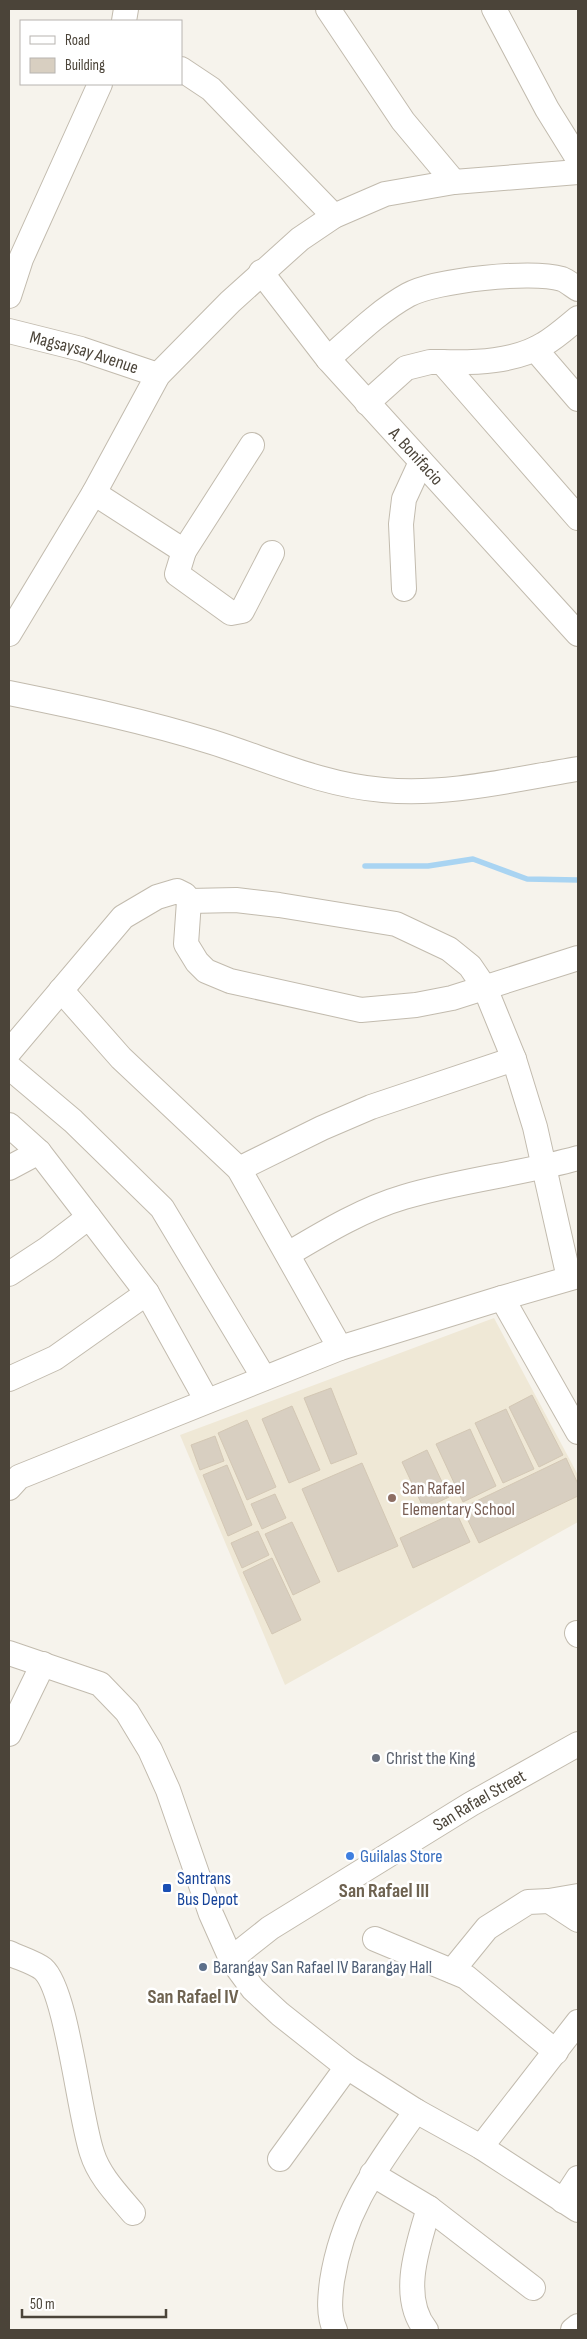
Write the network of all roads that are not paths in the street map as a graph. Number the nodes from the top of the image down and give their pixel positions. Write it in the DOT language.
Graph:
graph roads {
  1 [pos="328,9"];
  2 [pos="494,9"];
  3 [pos="182,70"];
  4 [pos="100,85"];
  5 [pos="578,159"];
  6 [pos="578,172"];
  7 [pos="454,182"];
  8 [pos="334,216"];
  9 [pos="261,272"];
  10 [pos="578,289"];
  11 [pos="9,296"];
  12 [pos="578,318"];
  13 [pos="9,331"];
  14 [pos="535,349"];
  15 [pos="328,359"];
  16 [pos="442,362"];
  17 [pos="158,375"];
  18 [pos="578,399"];
  19 [pos="367,403"];
  20 [pos="252,445"];
  21 [pos="421,462"];
  22 [pos="94,493"];
  23 [pos="578,518"];
  24 [pos="184,551"];
  25 [pos="272,553"];
  26 [pos="404,590"];
  27 [pos="9,634"];
  28 [pos="578,634"];
  29 [pos="9,693"];
  30 [pos="578,769"];
  31 [pos="189,901"];
  32 [pos="578,958"];
  33 [pos="485,988"];
  34 [pos="61,990"];
  35 [pos="9,1052"];
  36 [pos="514,1059"];
  37 [pos="9,1067"];
  38 [pos="9,1125"];
  39 [pos="39,1152"];
  40 [pos="578,1158"];
  41 [pos="545,1167"];
  42 [pos="9,1168"];
  43 [pos="239,1169"];
  44 [pos="89,1217"];
  45 [pos="288,1254"];
  46 [pos="9,1274"];
  47 [pos="573,1277"];
  48 [pos="147,1293"];
  49 [pos="502,1298"];
  50 [pos="340,1348"];
  51 [pos="264,1378"];
  52 [pos="9,1379"];
  53 [pos="207,1401"];
  54 [pos="578,1432"];
  55 [pos="12,1476"];
  56 [pos="9,1653"];
  57 [pos="42,1664"];
  58 [pos="10,1729"];
  59 [pos="578,1744"];
  60 [pos="578,1896"];
  61 [pos="549,1901"];
  62 [pos="578,1920"];
  63 [pos="375,1939"];
  64 [pos="9,1952"];
  65 [pos="231,1959"];
  66 [pos="452,1971"];
  67 [pos="578,2022"];
  68 [pos="556,2052"];
  69 [pos="347,2067"];
  70 [pos="416,2111"];
  71 [pos="481,2148"];
  72 [pos="280,2159"];
  73 [pos="372,2174"];
  74 [pos="578,2178"];
  75 [pos="571,2205"];
  76 [pos="428,2208"];
  77 [pos="132,2214"];
  78 [pos="533,2288"];
  79 [pos="578,2326"];
  80 [pos="334,2330"];
  81 [pos="426,2330"];
  82 [pos="574,2330"];
  1 -- 7 [label="street"];
  2 -- 5 [label="street"];
  3 -- 8 [label="street"];
  4 -- 11 [label="street"];
  6 -- 7 [label="street"];
  7 -- 8 [label="street"];
  8 -- 9 [label="street"];
  9 -- 15 [label="street, A. Bonifacio"];
  9 -- 17 [label="street"];
  10 -- 15 [label="street"];
  12 -- 14 [label="street"];
  13 -- 17 [label="street, Magsaysay Avenue"];
  14 -- 16 [label="street"];
  14 -- 18 [label="street"];
  15 -- 19 [label="street, A. Bonifacio"];
  16 -- 19 [label="street"];
  16 -- 23 [label="street"];
  17 -- 22 [label="street"];
  19 -- 21 [label="street, A. Bonifacio"];
  20 -- 24 [label="street"];
  21 -- 26 [label="street"];
  21 -- 28 [label="street, A. Bonifacio"];
  22 -- 24 [label="street"];
  22 -- 27 [label="street"];
  24 -- 25 [label="street"];
  29 -- 30 [label="street"];
  31 -- 33 [label="street"];
  31 -- 33 [label="street"];
  31 -- 34 [label="street"];
  32 -- 33 [label="street"];
  33 -- 36 [label="street"];
  34 -- 35 [label="street"];
  34 -- 43 [label="street"];
  36 -- 41 [label="street"];
  36 -- 43 [label="street"];
  37 -- 51 [label="street"];
  38 -- 39 [label="street"];
  39 -- 42 [label="street"];
  39 -- 44 [label="street"];
  40 -- 41 [label="street"];
  41 -- 45 [label="street"];
  41 -- 47 [label="street"];
  43 -- 45 [label="street"];
  44 -- 46 [label="street"];
  44 -- 48 [label="street"];
  45 -- 50 [label="street"];
  47 -- 49 [label="street"];
  48 -- 52 [label="street"];
  48 -- 53 [label="street"];
  49 -- 50 [label="street"];
  49 -- 54 [label="street"];
  50 -- 51 [label="street"];
  51 -- 53 [label="street"];
  53 -- 55 [label="street"];
  56 -- 57 [label="street"];
  57 -- 58 [label="street"];
  57 -- 65 [label="street"];
  59 -- 65 [label="street, San Rafael Street"];
  60 -- 61 [label="street"];
  61 -- 62 [label="street"];
  61 -- 66 [label="street"];
  63 -- 66 [label="street"];
  64 -- 77 [label="street"];
  65 -- 69 [label="street"];
  66 -- 68 [label="street"];
  67 -- 68 [label="street"];
  68 -- 71 [label="street"];
  69 -- 70 [label="street"];
  69 -- 72 [label="street"];
  70 -- 71 [label="street"];
  70 -- 73 [label="street"];
  71 -- 75 [label="street"];
  73 -- 76 [label="street"];
  73 -- 80 [label="street"];
  74 -- 75 [label="street"];
  76 -- 78 [label="street"];
  76 -- 81 [label="street"];
  79 -- 82 [label="street"];
}
